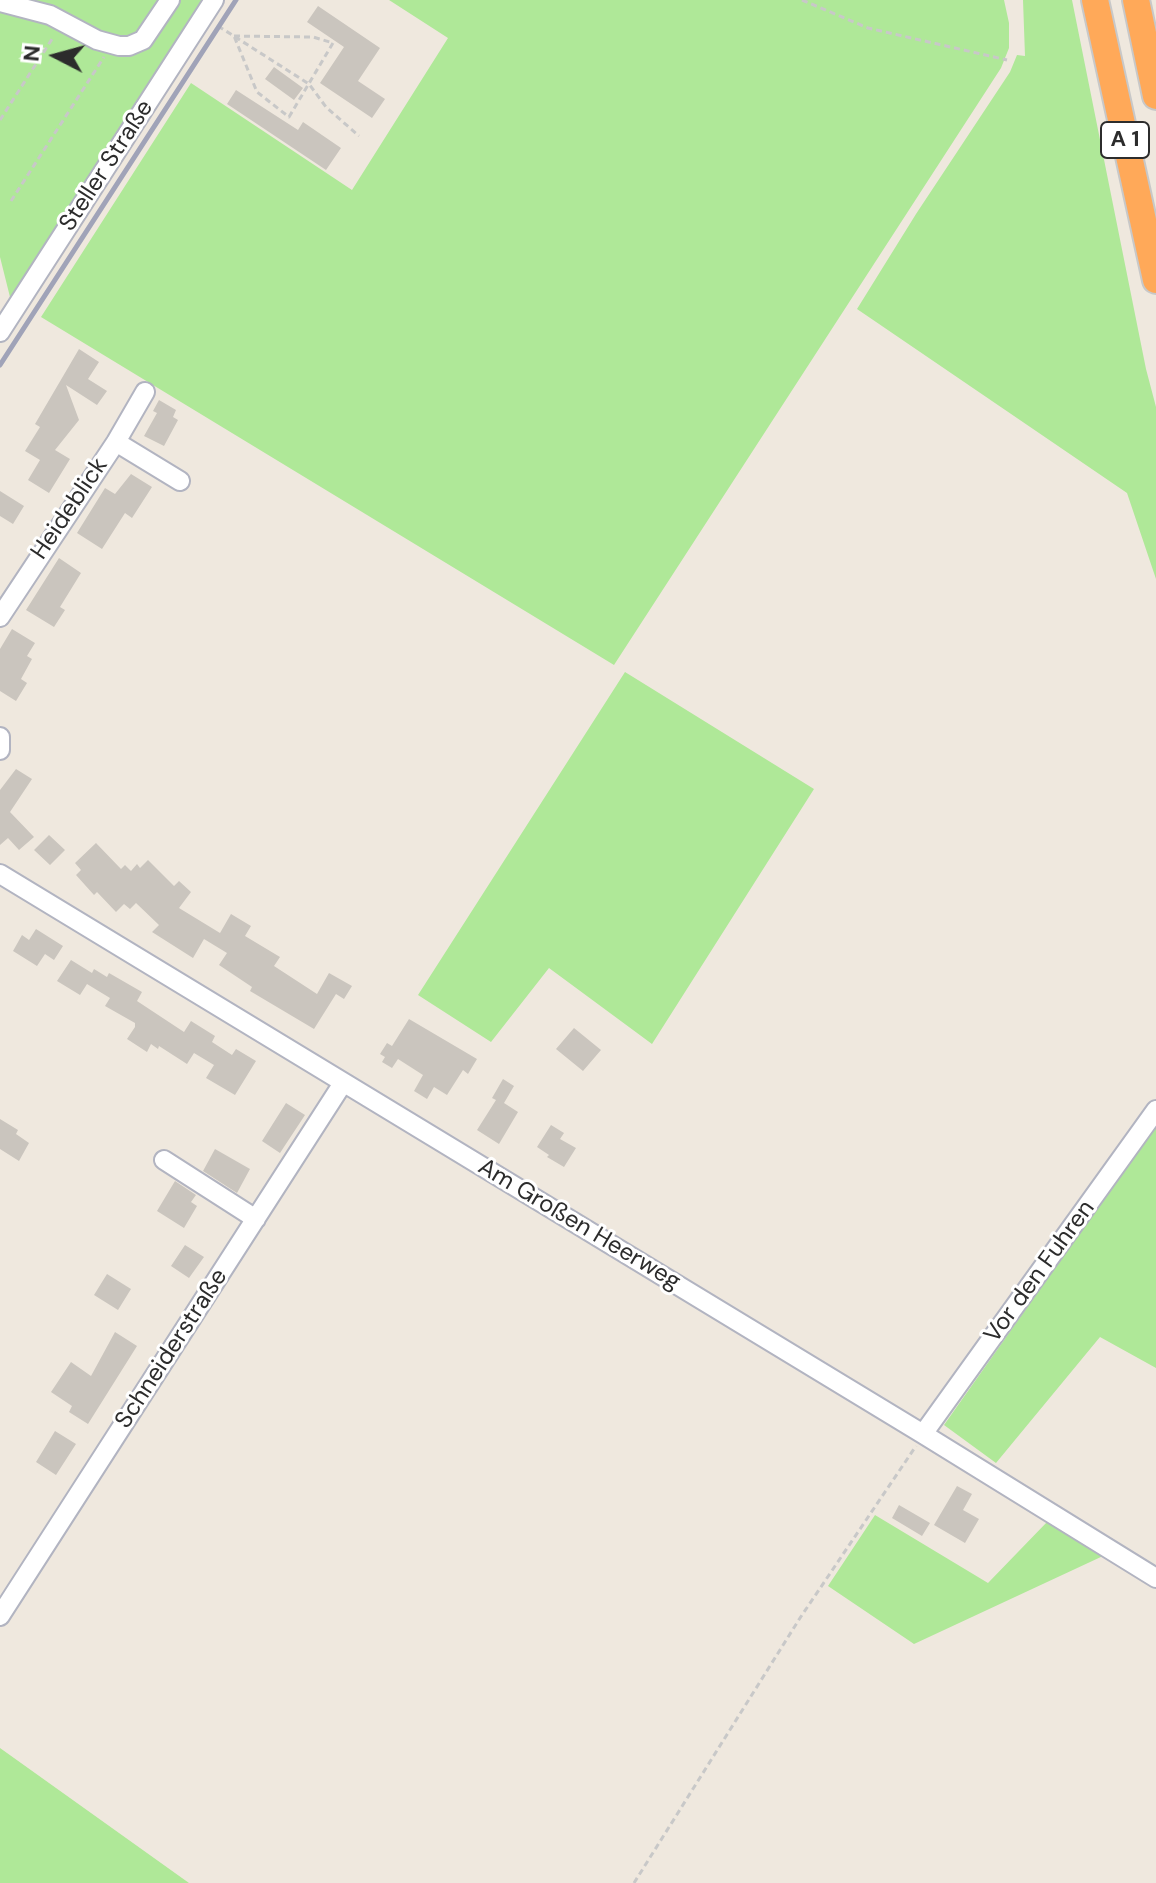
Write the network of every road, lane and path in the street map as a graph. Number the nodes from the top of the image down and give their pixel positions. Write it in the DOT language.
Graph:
graph roads {
  1 [pos="170,0"];
  2 [pos="802,0"];
  3 [pos="1095,0"];
  4 [pos="1136,0"];
  5 [pos="0,2"];
  6 [pos="210,8"];
  7 [pos="54,12"];
  8 [pos="234,36"];
  9 [pos="112,46"];
  10 [pos="1007,60"];
  11 [pos="309,84"];
  12 [pos="1156,96"];
  13 [pos="0,120"];
  14 [pos="359,136"];
  15 [pos="11,201"];
  16 [pos="1156,280"];
  17 [pos="0,332"];
  18 [pos="145,392"];
  19 [pos="116,442"];
  20 [pos="180,481"];
  21 [pos="0,617"];
  22 [pos="0,737"];
  23 [pos="0,750"];
  24 [pos="0,874"];
  25 [pos="343,1083"];
  26 [pos="1156,1110"];
  27 [pos="164,1160"];
  28 [pos="256,1219"];
  29 [pos="923,1434"];
  30 [pos="1156,1578"];
  31 [pos="0,1616"];
  32 [pos="634,1883"];
  1 -- 9 [label="street"];
  2 -- 10 [label="path"];
  3 -- 16 [label="highway, A 1"];
  4 -- 12 [label="highway, A 1"];
  5 -- 7 [label="street"];
  6 -- 8 [label="path"];
  6 -- 17 [label="street, Steller Straße"];
  7 -- 9 [label="street"];
  7 -- 13 [label="path"];
  8 -- 11 [label="path"];
  8 -- 11 [label="path"];
  8 -- 11 [label="path"];
  9 -- 15 [label="path"];
  11 -- 14 [label="path"];
  18 -- 19 [label="street, Heideblick"];
  19 -- 20 [label="street, Heideblick"];
  19 -- 21 [label="street, Heideblick"];
  22 -- 23 [label="street"];
  24 -- 25 [label="street, Am Großen Heerweg"];
  25 -- 28 [label="street, Schneiderstraße"];
  25 -- 29 [label="street, Am Großen Heerweg"];
  26 -- 29 [label="street, Vor den Fuhren"];
  27 -- 28 [label="street"];
  28 -- 31 [label="street, Schneiderstraße"];
  29 -- 30 [label="street, Am Großen Heerweg"];
  29 -- 32 [label="path"];
}
